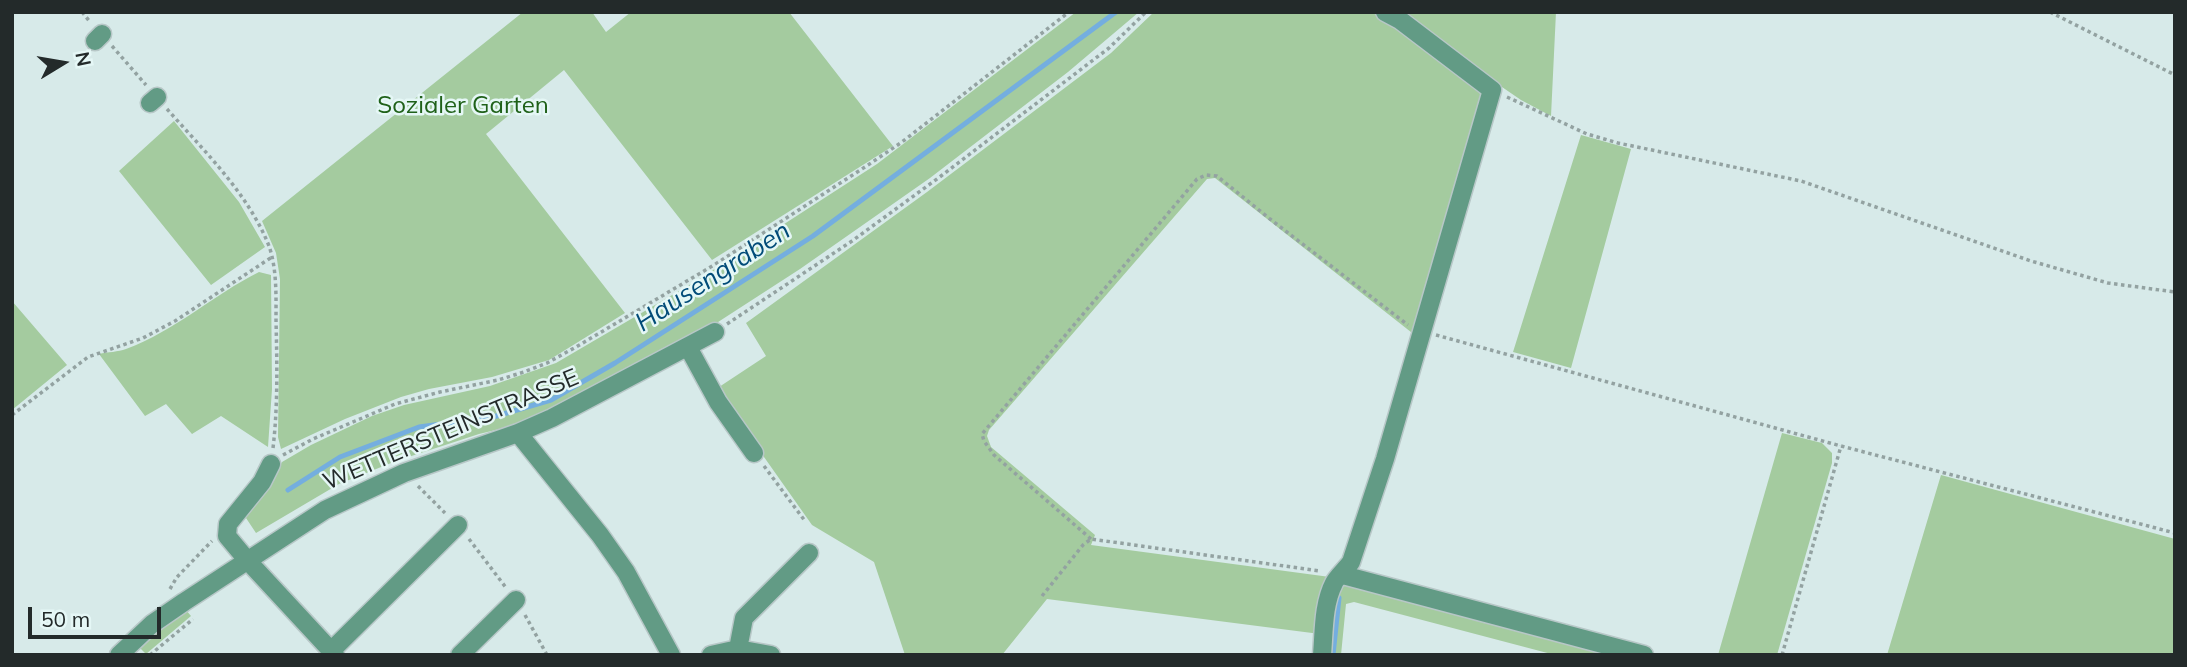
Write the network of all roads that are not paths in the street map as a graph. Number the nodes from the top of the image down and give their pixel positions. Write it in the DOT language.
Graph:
graph roads {
  1 [pos="1385,12"];
  2 [pos="715,332"];
  3 [pos="688,347"];
  4 [pos="518,433"];
  5 [pos="754,453"];
  6 [pos="271,464"];
  7 [pos="458,526"];
  8 [pos="809,553"];
  9 [pos="247,560"];
  10 [pos="1343,575"];
  11 [pos="516,600"];
  12 [pos="738,649"];
  13 [pos="333,652"];
  14 [pos="119,655"];
  15 [pos="460,655"];
  16 [pos="671,655"];
  17 [pos="711,655"];
  18 [pos="771,655"];
  19 [pos="1322,655"];
  20 [pos="1644,655"];
  1 -- 10 [label="street"];
  2 -- 3 [label="street, WETTERSTEINSTRASSE"];
  3 -- 4 [label="street, WETTERSTEINSTRASSE"];
  3 -- 5 [label="street"];
  4 -- 9 [label="street, WETTERSTEINSTRASSE"];
  4 -- 16 [label="street"];
  6 -- 9 [label="street"];
  7 -- 13 [label="street"];
  8 -- 12 [label="street"];
  9 -- 13 [label="street"];
  9 -- 14 [label="street, WETTERSTEINSTRASSE"];
  10 -- 19 [label="street"];
  10 -- 20 [label="street"];
  11 -- 15 [label="street"];
  12 -- 17 [label="street"];
  12 -- 18 [label="street"];
}
